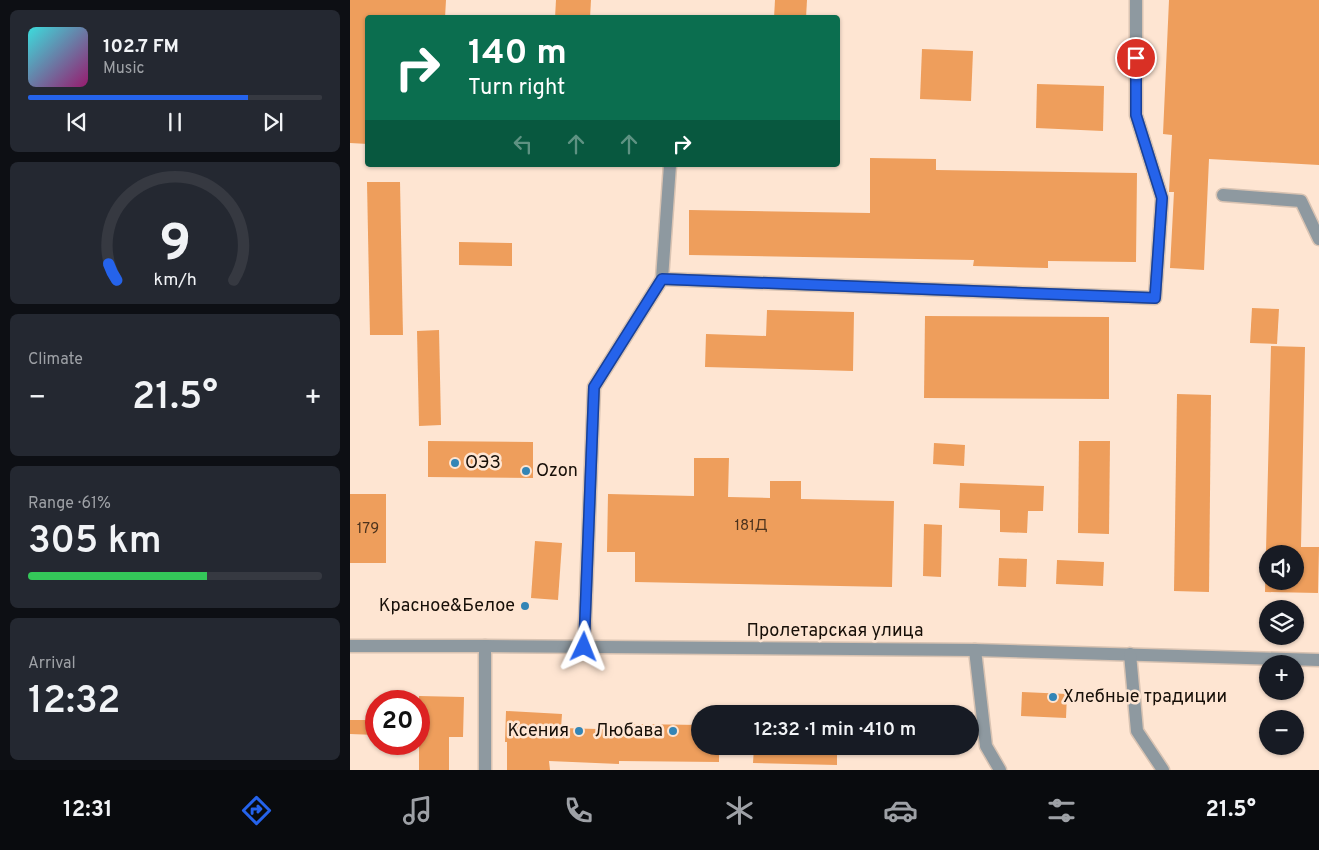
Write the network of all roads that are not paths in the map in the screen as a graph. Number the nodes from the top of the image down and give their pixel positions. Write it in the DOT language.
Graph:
graph roads {
  1 [pos="1136,0"];
  2 [pos="670,167"];
  3 [pos="1223,195"];
  4 [pos="1319,239"];
  5 [pos="662,279"];
  6 [pos="350,646"];
  7 [pos="485,646"];
  8 [pos="584,647"];
  9 [pos="975,650"];
  10 [pos="1130,654"];
  11 [pos="1319,660"];
  12 [pos="485,770"];
  13 [pos="1000,770"];
  14 [pos="1163,770"];
  1 -- 5 [label="street"];
  2 -- 5 [label="street"];
  3 -- 4 [label="street"];
  5 -- 8 [label="street"];
  6 -- 7 [label="street, Пролетарская улица"];
  7 -- 8 [label="street, Пролетарская улица"];
  7 -- 12 [label="street"];
  8 -- 9 [label="street, Пролетарская улица"];
  9 -- 10 [label="street, Пролетарская улица"];
  9 -- 13 [label="street"];
  10 -- 11 [label="street, Пролетарская улица"];
  10 -- 14 [label="street"];
}
